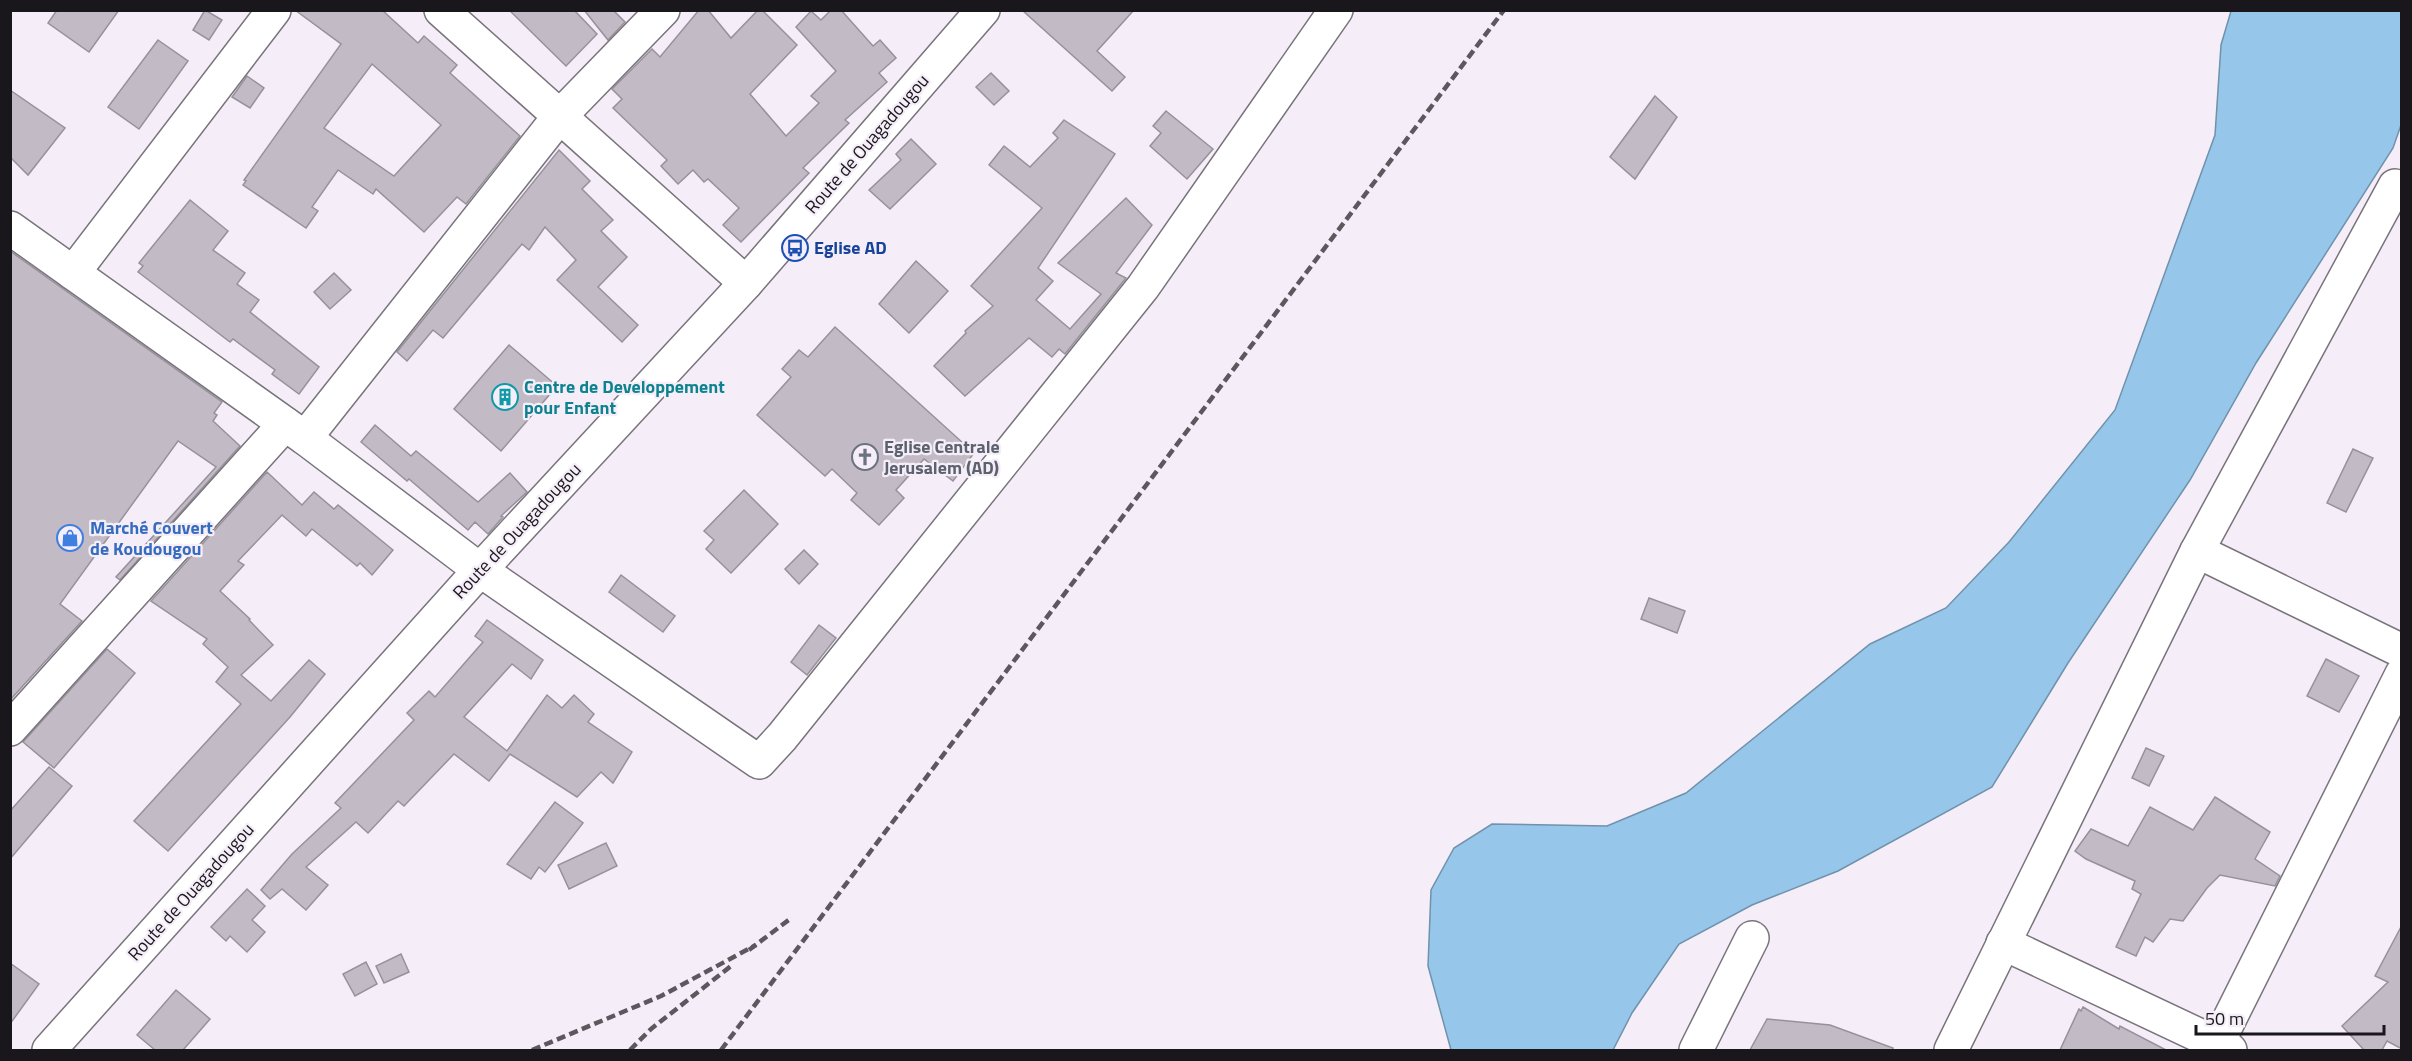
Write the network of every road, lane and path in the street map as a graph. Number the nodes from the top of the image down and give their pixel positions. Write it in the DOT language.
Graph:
graph roads {
  1 [pos="274,10"];
  2 [pos="441,10"];
  3 [pos="663,10"];
  4 [pos="983,10"];
  5 [pos="1336,10"];
  6 [pos="559,117"];
  7 [pos="2402,189"];
  8 [pos="10,228"];
  9 [pos="73,273"];
  10 [pos="746,284"];
  11 [pos="295,431"];
  12 [pos="2197,551"];
  13 [pos="480,570"];
  14 [pos="2402,651"];
  15 [pos="2402,674"];
  16 [pos="10,729"];
  17 [pos="1752,938"];
  18 [pos="2003,943"];
  19 [pos="2220,1048"];
  20 [pos="49,1050"];
  21 [pos="1696,1050"];
  22 [pos="1951,1050"];
  1 -- 9 [label="street"];
  2 -- 6 [label="street"];
  3 -- 6 [label="street"];
  4 -- 10 [label="street, Route de Ouagadougou"];
  5 -- 13 [label="street"];
  6 -- 10 [label="street"];
  6 -- 11 [label="street"];
  7 -- 12 [label="street"];
  8 -- 9 [label="street"];
  9 -- 11 [label="street"];
  10 -- 13 [label="street, Route de Ouagadougou"];
  11 -- 13 [label="street"];
  11 -- 16 [label="street"];
  12 -- 14 [label="street"];
  12 -- 18 [label="street"];
  13 -- 20 [label="street, Route de Ouagadougou"];
  15 -- 19 [label="street"];
  17 -- 21 [label="street"];
  18 -- 19 [label="street"];
  18 -- 22 [label="street"];
}
